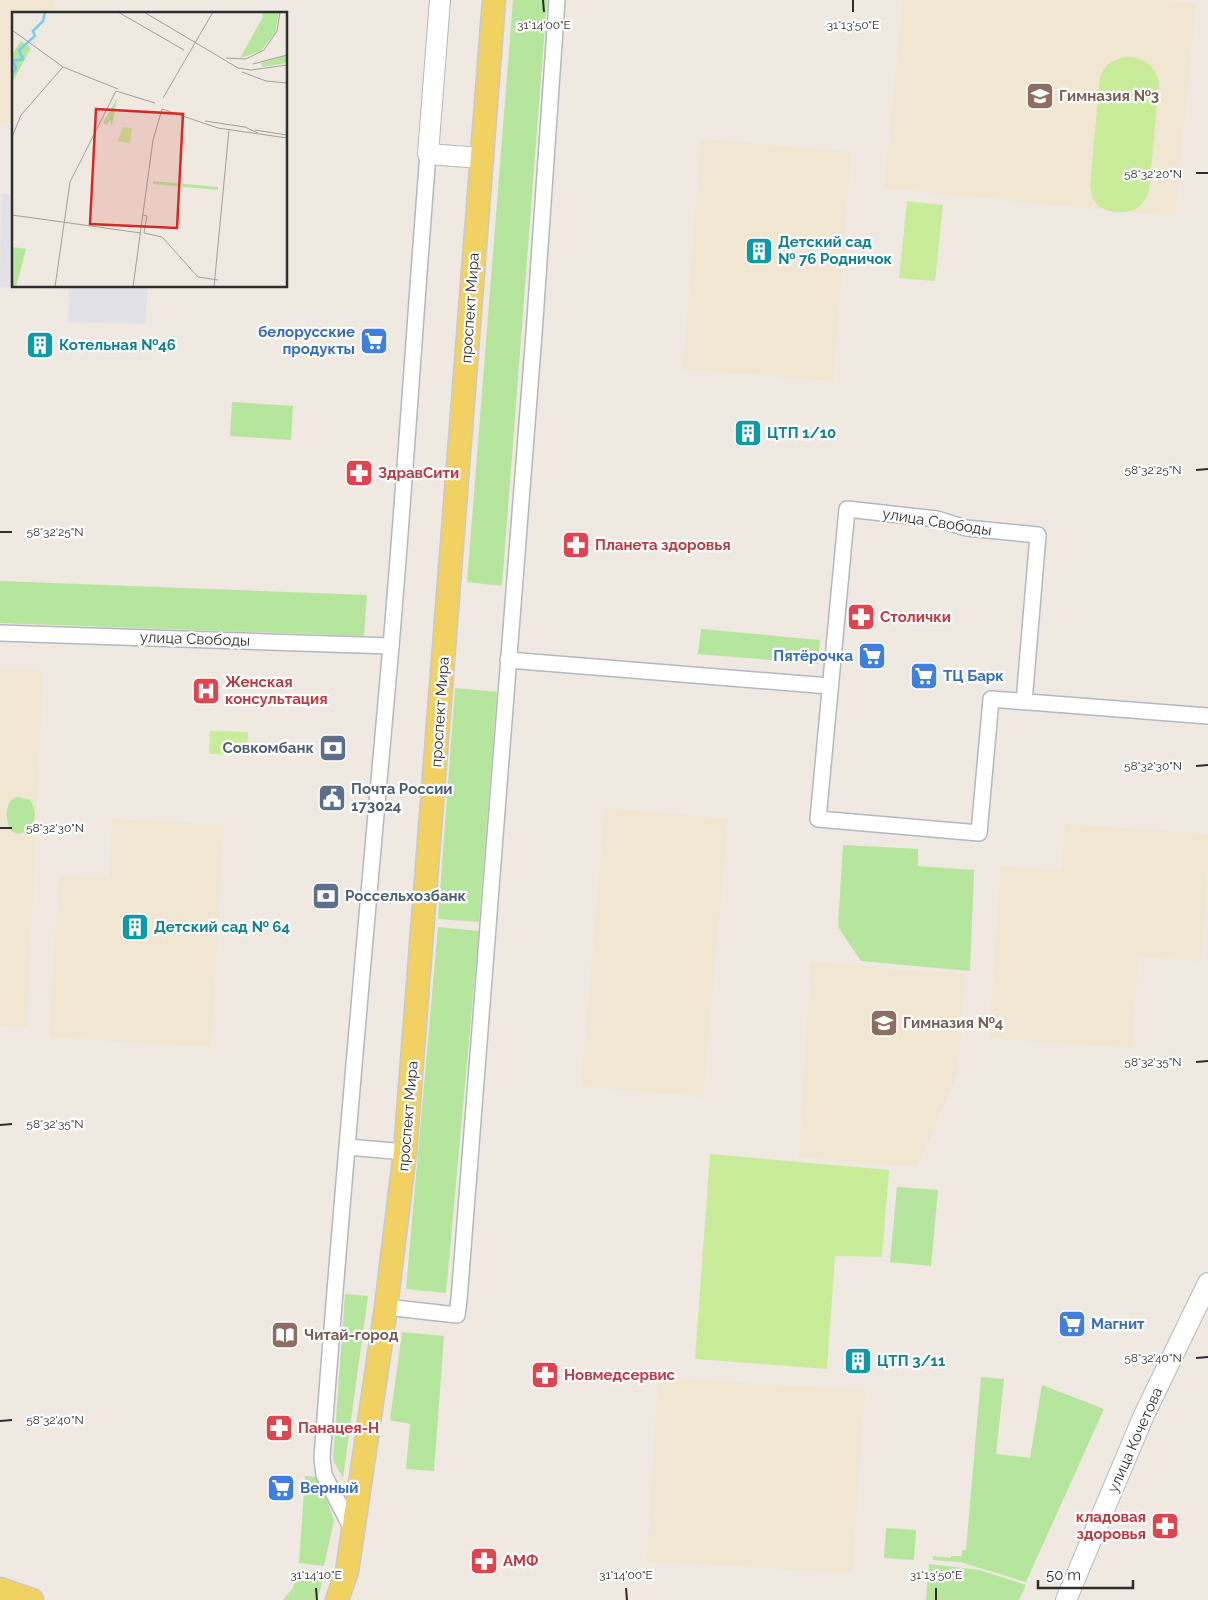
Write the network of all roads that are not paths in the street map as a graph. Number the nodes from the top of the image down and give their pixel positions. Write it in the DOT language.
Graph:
graph roads {
  1 [pos="440,0"];
  2 [pos="494,0"];
  3 [pos="557,0"];
  4 [pos="428,154"];
  5 [pos="482,158"];
  6 [pos="0,633"];
  7 [pos="391,646"];
  8 [pos="508,660"];
  9 [pos="829,686"];
  10 [pos="1024,702"];
  11 [pos="1208,716"];
  12 [pos="348,1147"];
  13 [pos="405,1152"];
  14 [pos="1208,1283"];
  15 [pos="386,1308"];
  16 [pos="353,1531"];
  17 [pos="347,1571"];
  18 [pos="0,1589"];
  19 [pos="32,1600"];
  20 [pos="338,1600"];
  21 [pos="347,1600"];
  22 [pos="1066,1600"];
  1 -- 4 [label="main road"];
  2 -- 5 [label="main road, проспект Мира"];
  3 -- 8 [label="street"];
  4 -- 5 [label="main road"];
  4 -- 7 [label="street"];
  5 -- 13 [label="main road, проспект Мира"];
  6 -- 7 [label="street, улица Свободы"];
  7 -- 12 [label="street"];
  8 -- 9 [label="street"];
  8 -- 15 [label="street"];
  9 -- 10 [label="street, улица Свободы"];
  9 -- 10 [label="street, улица Свободы"];
  10 -- 11 [label="street, улица Свободы"];
  12 -- 13 [label="street"];
  12 -- 16 [label="street"];
  13 -- 15 [label="main road, проспект Мира"];
  14 -- 22 [label="main road, улица Кочетова"];
  15 -- 16 [label="main road, проспект Мира"];
  16 -- 17 [label="main road, проспект Мира"];
  17 -- 20 [label="main road, проспект Мира"];
  17 -- 21 [label="main road, проспект Мира"];
  18 -- 19 [label="main road"];
}
